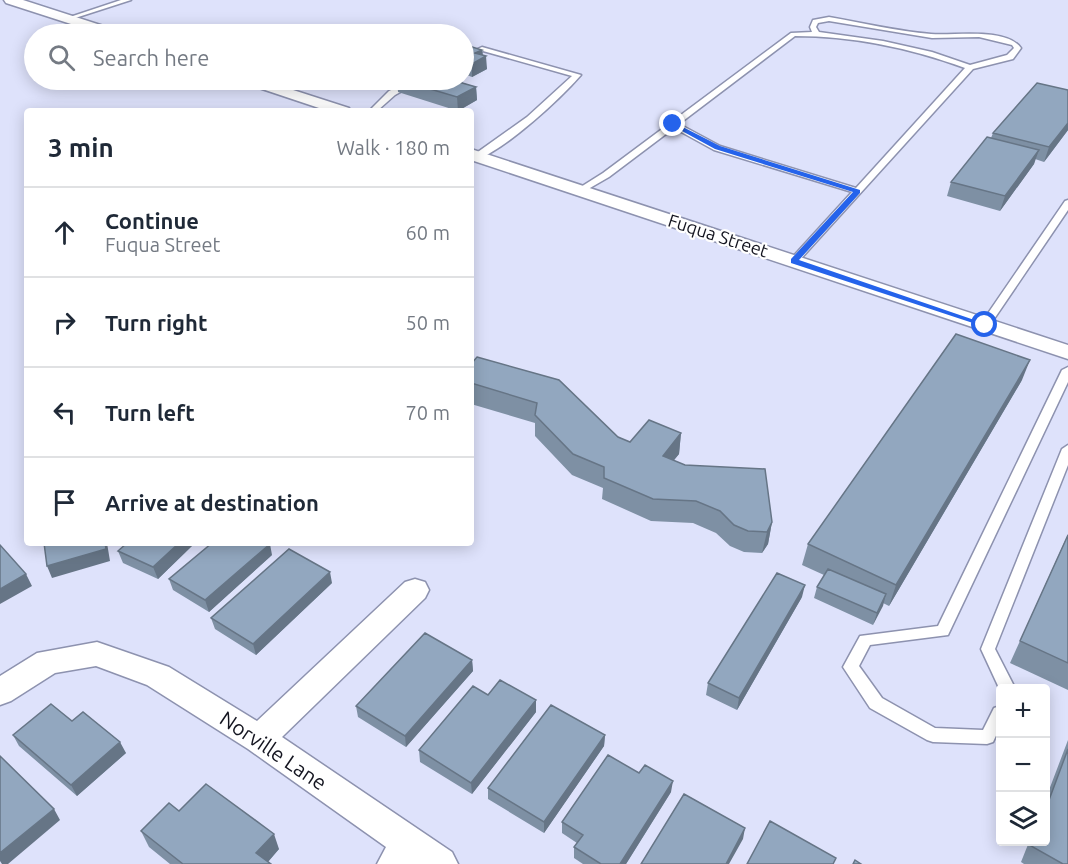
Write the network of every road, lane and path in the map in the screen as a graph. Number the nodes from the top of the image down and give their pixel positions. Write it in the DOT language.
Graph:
graph roads {
  1 [pos="10,0"];
  2 [pos="128,0"];
  3 [pos="0,2"];
  4 [pos="67,19"];
  5 [pos="83,24"];
  6 [pos="816,33"];
  7 [pos="474,53"];
  8 [pos="970,67"];
  9 [pos="279,90"];
  10 [pos="398,90"];
  11 [pos="334,108"];
  12 [pos="376,108"];
  13 [pos="673,124"];
  14 [pos="474,155"];
  15 [pos="580,190"];
  16 [pos="858,191"];
  17 [pos="1068,203"];
  18 [pos="794,261"];
  19 [pos="985,325"];
  20 [pos="1068,352"];
  21 [pos="1068,370"];
  22 [pos="1068,449"];
  23 [pos="415,590"];
  24 [pos="1005,684"];
  25 [pos="0,692"];
  26 [pos="996,720"];
  27 [pos="259,739"];
  28 [pos="402,854"];
  29 [pos="440,864"];
  1 -- 3 [label="street"];
  1 -- 4 [label="street"];
  2 -- 4 [label="lane"];
  4 -- 5 [label="street"];
  6 -- 8 [label="lane"];
  6 -- 8 [label="lane"];
  6 -- 13 [label="lane"];
  7 -- 14 [label="lane"];
  8 -- 16 [label="lane"];
  9 -- 11 [label="street"];
  10 -- 12 [label="lane"];
  13 -- 15 [label="lane"];
  13 -- 16 [label="lane"];
  14 -- 15 [label="street, Fuqua Street"];
  15 -- 18 [label="street, Fuqua Street"];
  16 -- 18 [label="lane"];
  17 -- 19 [label="lane"];
  18 -- 19 [label="street, Fuqua Street"];
  19 -- 20 [label="street, Fuqua Street"];
  21 -- 26 [label="lane"];
  22 -- 24 [label="lane"];
  23 -- 27 [label="street"];
  25 -- 27 [label="street, Norville Lane"];
  27 -- 28 [label="street, Norville Lane"];
  28 -- 29 [label="street, Norville Lane"];
}
